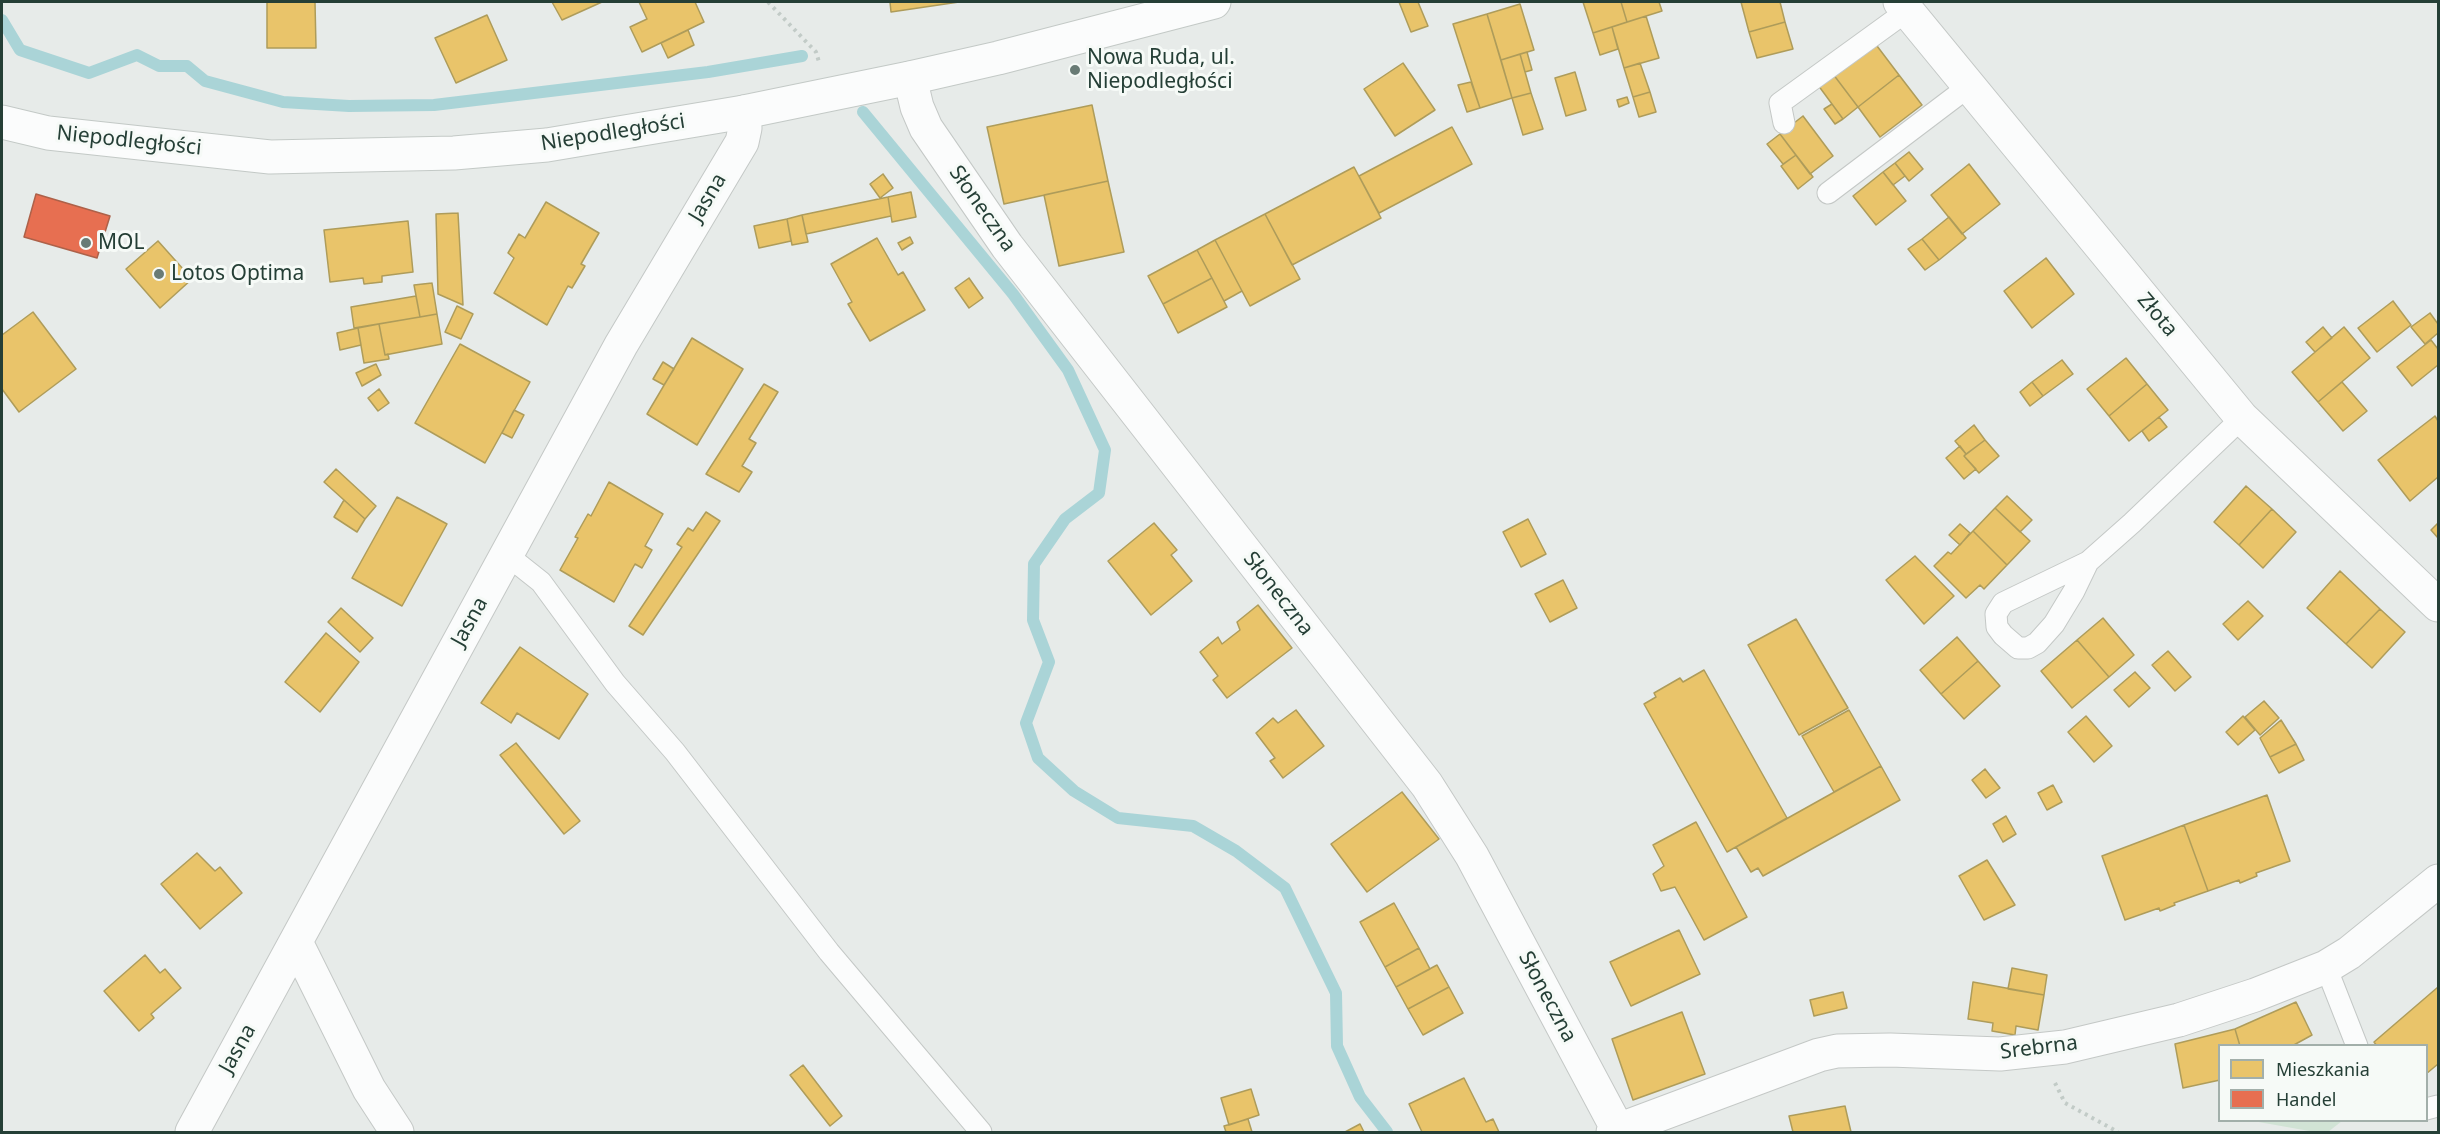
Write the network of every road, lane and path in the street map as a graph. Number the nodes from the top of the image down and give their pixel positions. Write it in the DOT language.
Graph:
graph roads {
  1 [pos="768,2"];
  2 [pos="1214,2"];
  3 [pos="1904,6"];
  4 [pos="910,78"];
  5 [pos="1968,87"];
  6 [pos="826,95"];
  7 [pos="744,112"];
  8 [pos="2,122"];
  9 [pos="1784,123"];
  10 [pos="1828,193"];
  11 [pos="2242,418"];
  12 [pos="507,555"];
  13 [pos="2088,562"];
  14 [pos="2439,605"];
  15 [pos="2439,881"];
  16 [pos="296,942"];
  17 [pos="2326,967"];
  18 [pos="2356,1044"];
  19 [pos="2039,1050"];
  20 [pos="1615,1131"];
  21 [pos="192,1132"];
  22 [pos="397,1132"];
  23 [pos="981,1132"];
  24 [pos="2118,1132"];
  1 -- 6 [label="path"];
  2 -- 4 [label="street, Niepodległości"];
  3 -- 5 [label="street, Złota"];
  3 -- 9 [label="lane"];
  4 -- 6 [label="street, Niepodległości"];
  4 -- 20 [label="street, Słoneczna"];
  5 -- 10 [label="lane"];
  5 -- 11 [label="street, Złota"];
  6 -- 7 [label="street, Niepodległości"];
  7 -- 8 [label="street, Niepodległości"];
  7 -- 12 [label="street, Jasna"];
  11 -- 13 [label="lane"];
  11 -- 14 [label="street, Złota"];
  12 -- 16 [label="street, Jasna"];
  12 -- 23 [label="lane"];
  13 -- 13 [label="lane"];
  15 -- 17 [label="street, Srebrna"];
  16 -- 21 [label="street, Jasna"];
  16 -- 22 [label="street"];
  17 -- 18 [label="lane"];
  17 -- 19 [label="street, Srebrna"];
  19 -- 20 [label="street, Srebrna"];
  19 -- 24 [label="path"];
}
